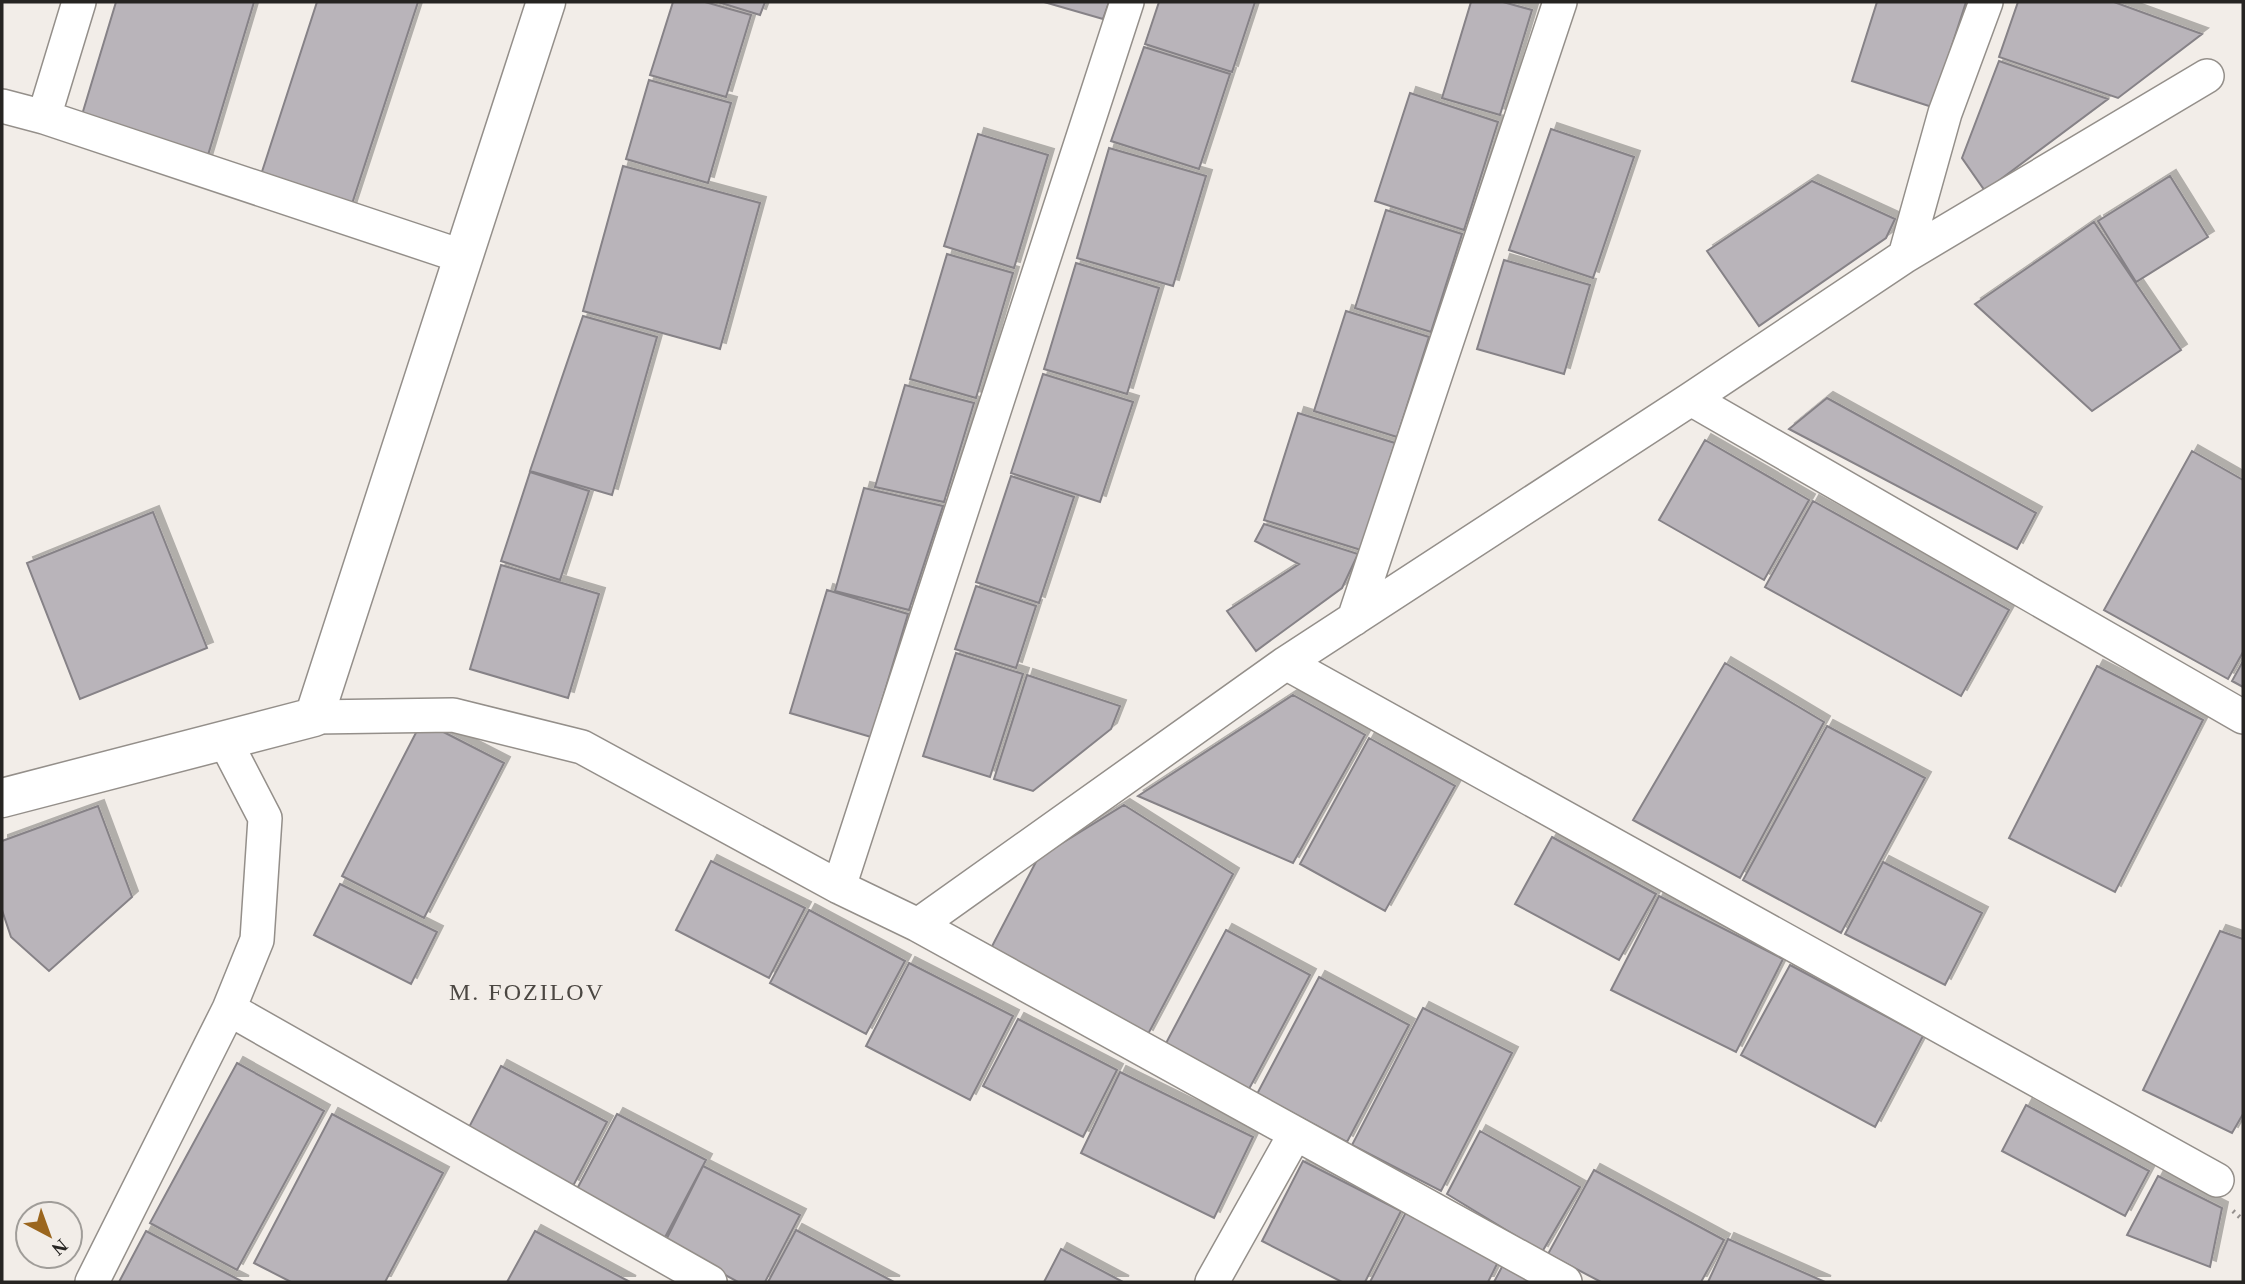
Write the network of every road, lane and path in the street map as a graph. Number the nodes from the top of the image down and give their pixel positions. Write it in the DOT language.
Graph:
graph roads {
  1 [pos="79,2"];
  2 [pos="547,2"];
  3 [pos="1127,2"];
  4 [pos="1560,2"];
  5 [pos="1986,2"];
  6 [pos="2207,75"];
  7 [pos="2,106"];
  8 [pos="44,117"];
  9 [pos="1905,256"];
  10 [pos="464,257"];
  11 [pos="1691,400"];
  12 [pos="1354,619"];
  13 [pos="1286,663"];
  14 [pos="314,717"];
  15 [pos="2243,717"];
  16 [pos="224,739"];
  17 [pos="2,798"];
  18 [pos="839,887"];
  19 [pos="918,925"];
  20 [pos="229,1009"];
  21 [pos="1295,1134"];
  22 [pos="2217,1180"];
  23 [pos="2233,1211"];
  24 [pos="2243,1220"];
  25 [pos="92,1282"];
  26 [pos="710,1282"];
  27 [pos="1212,1282"];
  28 [pos="1565,1282"];
  1 -- 8 [label="street"];
  2 -- 10 [label="street"];
  3 -- 18 [label="street"];
  4 -- 12 [label="street"];
  5 -- 9 [label="street"];
  6 -- 9 [label="street"];
  7 -- 8 [label="street"];
  8 -- 10 [label="street"];
  9 -- 11 [label="street"];
  10 -- 14 [label="street"];
  11 -- 12 [label="street"];
  11 -- 15 [label="street"];
  12 -- 13 [label="street"];
  13 -- 19 [label="street"];
  13 -- 22 [label="street"];
  14 -- 16 [label="street"];
  14 -- 18 [label="street"];
  16 -- 17 [label="street"];
  16 -- 20 [label="street"];
  18 -- 19 [label="street"];
  19 -- 21 [label="street"];
  20 -- 25 [label="street"];
  20 -- 26 [label="street"];
  21 -- 27 [label="street"];
  21 -- 28 [label="street"];
  23 -- 24 [label="path"];
}
